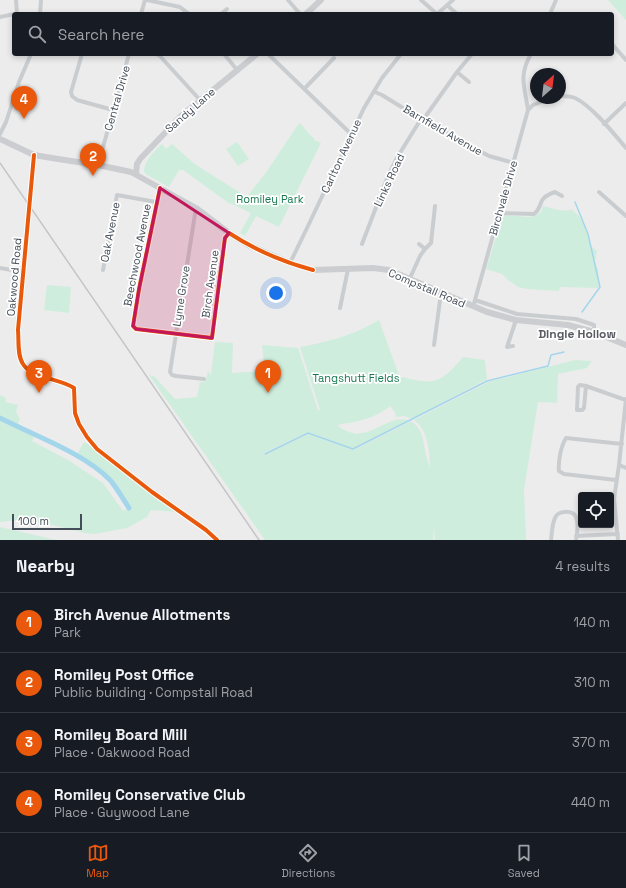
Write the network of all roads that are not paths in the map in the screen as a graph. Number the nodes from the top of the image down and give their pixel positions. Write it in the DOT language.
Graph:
graph roads {
  1 [pos="16,0"];
  2 [pos="41,0"];
  3 [pos="146,0"];
  4 [pos="288,0"];
  5 [pos="321,0"];
  6 [pos="422,0"];
  7 [pos="453,0"];
  8 [pos="556,0"];
  9 [pos="447,5"];
  10 [pos="227,9"];
  11 [pos="17,12"];
  12 [pos="40,12"];
  13 [pos="142,12"];
  14 [pos="186,12"];
  15 [pos="223,12"];
  16 [pos="298,12"];
  17 [pos="308,12"];
  18 [pos="435,12"];
  19 [pos="439,12"];
  20 [pos="455,12"];
  21 [pos="551,12"];
  22 [pos="12,15"];
  23 [pos="0,17"];
  24 [pos="614,46"];
  25 [pos="30,56"];
  26 [pos="81,56"];
  27 [pos="128,56"];
  28 [pos="160,56"];
  29 [pos="226,56"];
  30 [pos="255,56"];
  31 [pos="270,56"];
  32 [pos="399,56"];
  33 [pos="470,56"];
  34 [pos="530,56"];
  35 [pos="334,58"];
  36 [pos="626,60"];
  37 [pos="238,70"];
  38 [pos="457,72"];
  39 [pos="469,82"];
  40 [pos="305,88"];
  41 [pos="374,92"];
  42 [pos="566,96"];
  43 [pos="200,100"];
  44 [pos="626,103"];
  45 [pos="536,104"];
  46 [pos="113,110"];
  47 [pos="528,110"];
  48 [pos="422,119"];
  49 [pos="604,124"];
  50 [pos="0,134"];
  51 [pos="351,134"];
  52 [pos="0,139"];
  53 [pos="626,148"];
  54 [pos="34,155"];
  55 [pos="514,163"];
  56 [pos="98,165"];
  57 [pos="136,174"];
  58 [pos="160,188"];
  59 [pos="600,192"];
  60 [pos="562,196"];
  61 [pos="156,202"];
  62 [pos="435,206"];
  63 [pos="196,208"];
  64 [pos="500,213"];
  65 [pos="626,216"];
  66 [pos="229,233"];
  67 [pos="362,244"];
  68 [pos="419,244"];
  69 [pos="425,249"];
  70 [pos="290,263"];
  71 [pos="0,268"];
  72 [pos="348,269"];
  73 [pos="103,270"];
  74 [pos="23,272"];
  75 [pos="410,278"];
  76 [pos="441,293"];
  77 [pos="474,303"];
  78 [pos="340,308"];
  79 [pos="516,320"];
  80 [pos="594,332"];
  81 [pos="175,334"];
  82 [pos="434,344"];
  83 [pos="626,344"];
  84 [pos="513,346"];
  85 [pos="507,347"];
  86 [pos="506,352"];
  87 [pos="204,379"];
  88 [pos="586,386"];
  89 [pos="626,399"];
  90 [pos="622,444"];
  91 [pos="619,465"];
  92 [pos="626,468"];
  93 [pos="616,480"];
  94 [pos="618,534"];
  95 [pos="576,538"];
  96 [pos="217,540"];
  97 [pos="551,540"];
  98 [pos="618,540"];
  1 -- 11 [label="street"];
  2 -- 12 [label="street"];
  3 -- 13 [label="street"];
  3 -- 14 [label="street"];
  4 -- 16 [label="street"];
  5 -- 17 [label="main road"];
  6 -- 18 [label="street"];
  7 -- 9 [label="street"];
  8 -- 21 [label="street"];
  9 -- 19 [label="street"];
  9 -- 20 [label="street"];
  10 -- 15 [label="street"];
  22 -- 23 [label="street"];
  24 -- 36 [label="street"];
  25 -- 50 [label="street"];
  26 -- 46 [label="street"];
  27 -- 46 [label="street, Central Drive"];
  28 -- 43 [label="street"];
  29 -- 37 [label="street"];
  30 -- 37 [label="main road, Sandy Lane"];
  31 -- 40 [label="street"];
  32 -- 41 [label="street, Carlton Avenue"];
  33 -- 38 [label="street, Links Road"];
  34 -- 47 [label="street, Birchvale Drive"];
  35 -- 40 [label="street"];
  37 -- 43 [label="main road, Sandy Lane"];
  38 -- 39 [label="street"];
  38 -- 48 [label="street, Links Road"];
  40 -- 51 [label="street"];
  41 -- 48 [label="street, Barnfield Avenue"];
  41 -- 51 [label="street, Carlton Avenue"];
  42 -- 49 [label="street"];
  43 -- 57 [label="main road, Sandy Lane"];
  44 -- 49 [label="street"];
  45 -- 47 [label="street"];
  46 -- 56 [label="street, Central Drive"];
  47 -- 55 [label="street, Birchvale Drive"];
  48 -- 55 [label="street, Barnfield Avenue"];
  48 -- 67 [label="street, Links Road"];
  49 -- 53 [label="street"];
  51 -- 70 [label="street, Carlton Avenue"];
  52 -- 54 [label="main road, Compstall Road"];
  54 -- 56 [label="main road, Compstall Road"];
  54 -- 74 [label="street, Oakwood Road"];
  55 -- 64 [label="street, Birchvale Drive"];
  56 -- 57 [label="main road, Compstall Road"];
  57 -- 58 [label="main road, Compstall Road"];
  58 -- 61 [label="street, Beechwood Avenue"];
  58 -- 63 [label="main road, Compstall Road"];
  59 -- 65 [label="street"];
  60 -- 64 [label="street"];
  61 -- 73 [label="street, Oak Avenue"];
  61 -- 81 [label="street, Beechwood Avenue"];
  62 -- 69 [label="street"];
  63 -- 66 [label="main road, Compstall Road"];
  63 -- 81 [label="street, Lyme Grove"];
  64 -- 77 [label="street, Birchvale Drive"];
  66 -- 70 [label="main road, Compstall Road"];
  66 -- 81 [label="street, Birch Avenue"];
  68 -- 69 [label="street"];
  69 -- 75 [label="street"];
  70 -- 72 [label="main road, Compstall Road"];
  71 -- 74 [label="street"];
  72 -- 75 [label="main road, Compstall Road"];
  72 -- 78 [label="street"];
  74 -- 96 [label="street, Oakwood Road"];
  75 -- 76 [label="main road, Compstall Road"];
  76 -- 77 [label="main road, Compstall Road"];
  76 -- 82 [label="street"];
  77 -- 79 [label="main road, Compstall Road"];
  77 -- 80 [label="street, Compstall Road"];
  79 -- 80 [label="main road, Compstall Road"];
  79 -- 85 [label="street"];
  80 -- 83 [label="main road, Compstall Road"];
  81 -- 87 [label="street, Lyme Grove"];
  84 -- 85 [label="street"];
  85 -- 86 [label="street"];
  88 -- 88 [label="street"];
  88 -- 89 [label="street"];
  89 -- 90 [label="street"];
  90 -- 91 [label="street"];
  90 -- 93 [label="street"];
  91 -- 92 [label="street"];
  91 -- 93 [label="street"];
  93 -- 94 [label="street"];
  94 -- 95 [label="street"];
  94 -- 98 [label="street"];
  95 -- 97 [label="street"];
}
